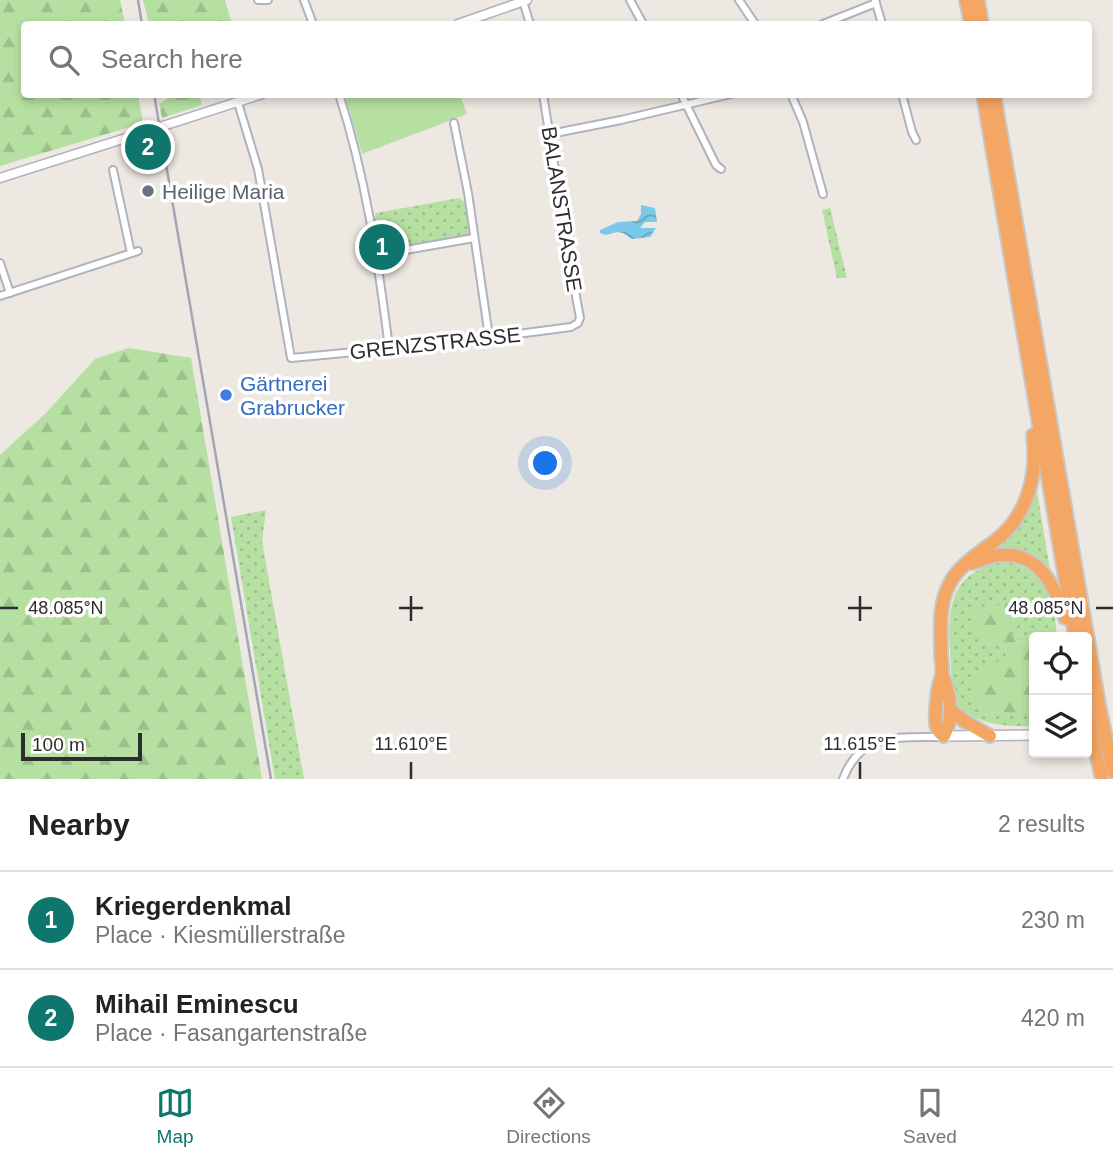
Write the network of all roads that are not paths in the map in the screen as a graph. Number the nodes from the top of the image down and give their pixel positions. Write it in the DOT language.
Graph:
graph roads {
  1 [pos="257,0"];
  2 [pos="268,0"];
  3 [pos="304,0"];
  4 [pos="630,0"];
  5 [pos="739,0"];
  6 [pos="966,0"];
  7 [pos="978,0"];
  8 [pos="525,1"];
  9 [pos="876,1"];
  10 [pos="312,21"];
  11 [pos="467,21"];
  12 [pos="529,21"];
  13 [pos="641,21"];
  14 [pos="753,21"];
  15 [pos="831,21"];
  16 [pos="881,21"];
  17 [pos="970,21"];
  18 [pos="982,21"];
  19 [pos="251,98"];
  20 [pos="340,98"];
  21 [pos="544,98"];
  22 [pos="683,98"];
  23 [pos="713,98"];
  24 [pos="793,98"];
  25 [pos="903,98"];
  26 [pos="983,98"];
  27 [pos="995,98"];
  28 [pos="238,103"];
  29 [pos="686,104"];
  30 [pos="454,123"];
  31 [pos="550,134"];
  32 [pos="916,140"];
  33 [pos="721,169"];
  34 [pos="113,170"];
  35 [pos="0,178"];
  36 [pos="823,194"];
  37 [pos="474,238"];
  38 [pos="377,255"];
  39 [pos="0,263"];
  40 [pos="10,293"];
  41 [pos="0,296"];
  42 [pos="578,323"];
  43 [pos="489,337"];
  44 [pos="388,348"];
  45 [pos="1036,407"];
  46 [pos="968,563"];
  47 [pos="1071,632"];
  48 [pos="1072,632"];
  49 [pos="942,674"];
  50 [pos="1089,695"];
  51 [pos="951,710"];
  52 [pos="1092,712"];
  53 [pos="1113,733"];
  54 [pos="1092,734"];
  55 [pos="1029,735"];
  56 [pos="944,736"];
  57 [pos="990,736"];
  58 [pos="1103,757"];
  59 [pos="1113,772"];
  60 [pos="844,779"];
  61 [pos="1102,779"];
  1 -- 2 [label="street"];
  3 -- 10 [label="street"];
  4 -- 13 [label="street"];
  5 -- 14 [label="street"];
  6 -- 17 [label="highway"];
  7 -- 18 [label="highway"];
  8 -- 11 [label="street"];
  8 -- 12 [label="street"];
  9 -- 15 [label="street"];
  9 -- 16 [label="street"];
  19 -- 28 [label="street"];
  20 -- 38 [label="street"];
  21 -- 31 [label="street, BALANSTRASSE"];
  22 -- 29 [label="street"];
  23 -- 29 [label="street"];
  24 -- 36 [label="street"];
  25 -- 32 [label="street"];
  26 -- 45 [label="highway"];
  27 -- 50 [label="highway"];
  28 -- 35 [label="street, bridge"];
  28 -- 44 [label="street, GRENZSTRASSE"];
  29 -- 31 [label="street"];
  29 -- 33 [label="street"];
  30 -- 37 [label="street"];
  31 -- 42 [label="street, BALANSTRASSE"];
  34 -- 40 [label="street"];
  37 -- 38 [label="street"];
  37 -- 43 [label="street"];
  38 -- 44 [label="street"];
  39 -- 40 [label="street"];
  40 -- 41 [label="street"];
  42 -- 43 [label="street, GRENZSTRASSE"];
  43 -- 44 [label="street, GRENZSTRASSE"];
  45 -- 46 [label="highway"];
  45 -- 48 [label="highway"];
  46 -- 47 [label="highway"];
  46 -- 49 [label="highway"];
  49 -- 51 [label="highway"];
  49 -- 56 [label="highway"];
  51 -- 56 [label="highway"];
  51 -- 57 [label="highway"];
  52 -- 58 [label="highway, bridge"];
  53 -- 54 [label="main road"];
  55 -- 57 [label="main road"];
  56 -- 57 [label="main road"];
  56 -- 60 [label="street"];
  58 -- 59 [label="highway"];
  58 -- 61 [label="highway"];
}
